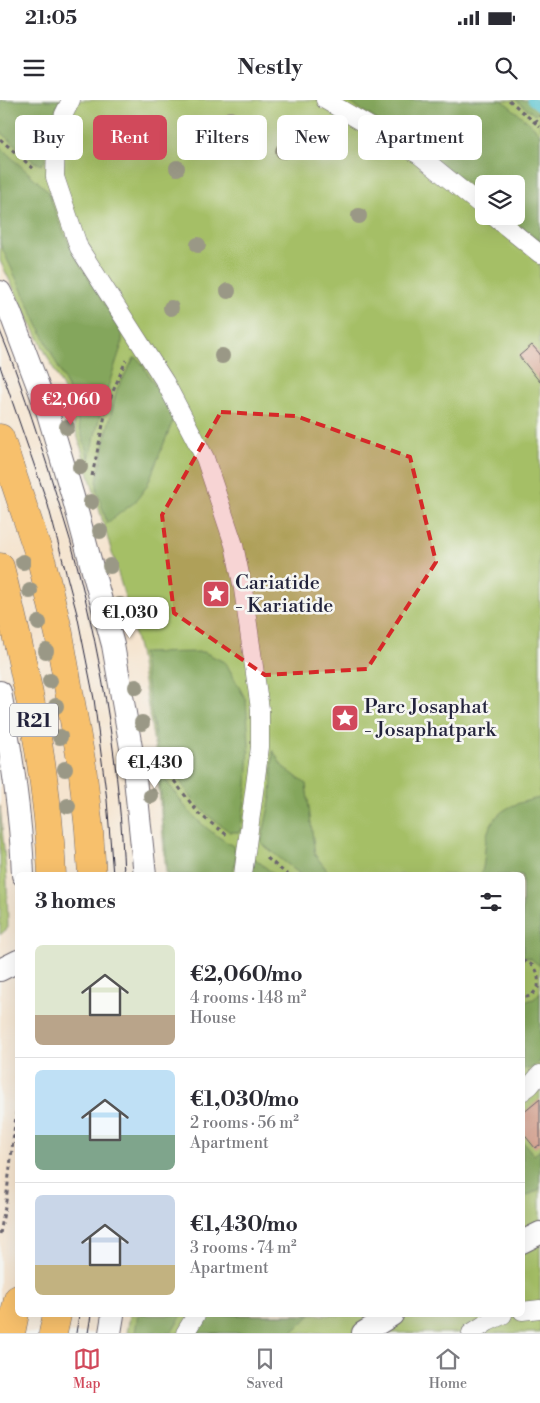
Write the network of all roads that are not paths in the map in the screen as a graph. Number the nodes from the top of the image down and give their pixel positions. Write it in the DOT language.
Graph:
graph roads {
  1 [pos="71,100"];
  2 [pos="325,100"];
  3 [pos="475,201"];
  4 [pos="505,225"];
  5 [pos="540,254"];
  6 [pos="0,292"];
  7 [pos="0,438"];
  8 [pos="0,567"];
  9 [pos="0,692"];
  10 [pos="23,872"];
  11 [pos="52,872"];
  12 [pos="92,872"];
  13 [pos="145,872"];
  14 [pos="244,872"];
  15 [pos="15,962"];
  16 [pos="0,970"];
  17 [pos="540,1074"];
  18 [pos="525,1090"];
  19 [pos="540,1233"];
  20 [pos="525,1240"];
  21 [pos="540,1309"];
  22 [pos="525,1311"];
  23 [pos="15,1314"];
  24 [pos="57,1317"];
  25 [pos="113,1317"];
  26 [pos="195,1317"];
  27 [pos="389,1317"];
  28 [pos="499,1317"];
  29 [pos="11,1333"];
  30 [pos="54,1333"];
  31 [pos="110,1333"];
  32 [pos="185,1333"];
  33 [pos="363,1333"];
  34 [pos="471,1333"];
  1 -- 14 [label="street"];
  2 -- 3 [label="street"];
  4 -- 5 [label="street"];
  6 -- 13 [label="street"];
  7 -- 12 [label="main road, R21"];
  8 -- 11 [label="main road, R21"];
  9 -- 10 [label="street"];
  15 -- 16 [label="street"];
  17 -- 18 [label="street"];
  19 -- 20 [label="street"];
  21 -- 22 [label="street"];
  23 -- 29 [label="main road"];
  24 -- 30 [label="main road"];
  25 -- 31 [label="street"];
  26 -- 32 [label="street"];
  27 -- 33 [label="street"];
  28 -- 34 [label="street"];
}
